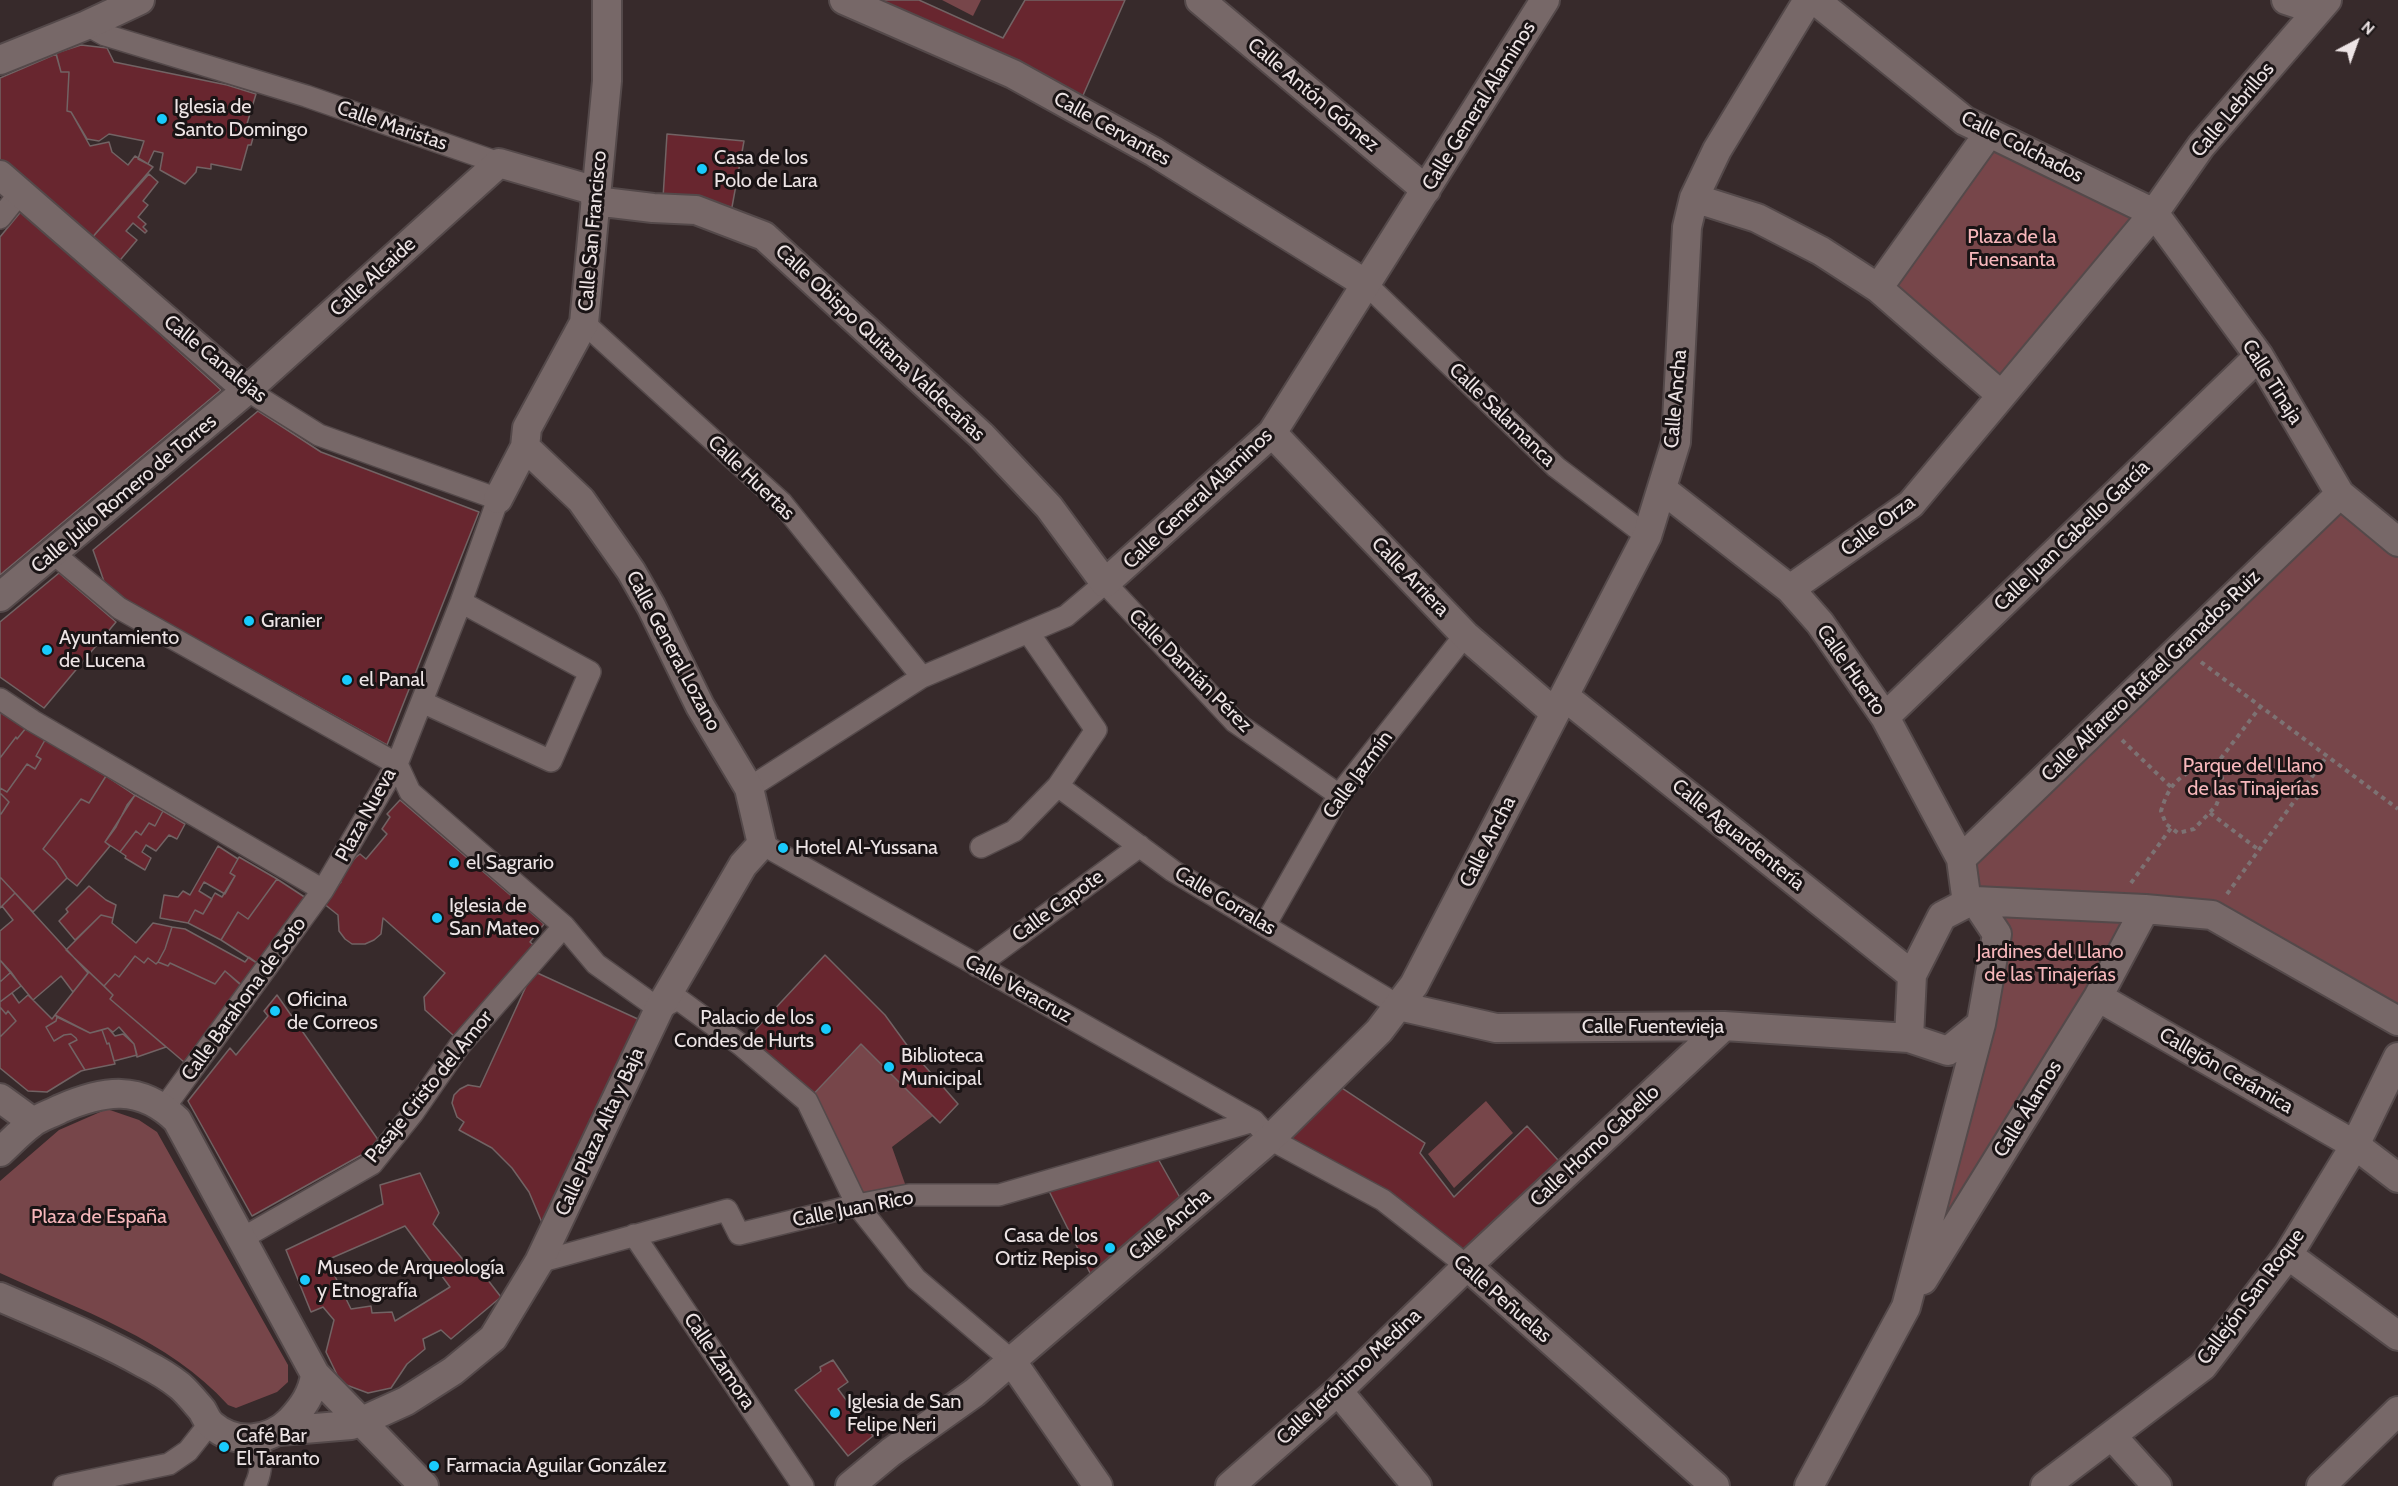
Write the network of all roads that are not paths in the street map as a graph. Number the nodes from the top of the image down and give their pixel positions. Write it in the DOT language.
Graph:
graph roads {
  1 [pos="140,0"];
  2 [pos="607,0"];
  3 [pos="844,0"];
  4 [pos="1200,0"];
  5 [pos="1545,0"];
  6 [pos="1808,0"];
  7 [pos="1815,0"];
  8 [pos="2286,0"];
  9 [pos="2322,5"];
  10 [pos="84,12"];
  11 [pos="0,60"];
  12 [pos="1989,133"];
  13 [pos="499,163"];
  14 [pos="10,184"];
  15 [pos="1426,190"];
  16 [pos="596,196"];
  17 [pos="1694,198"];
  18 [pos="2154,213"];
  19 [pos="0,218"];
  20 [pos="1366,284"];
  21 [pos="1878,288"];
  22 [pos="584,323"];
  23 [pos="2259,356"];
  24 [pos="247,390"];
  25 [pos="2001,395"];
  26 [pos="1272,433"];
  27 [pos="525,447"];
  28 [pos="1662,489"];
  29 [pos="2340,494"];
  30 [pos="498,499"];
  31 [pos="1647,536"];
  32 [pos="2398,542"];
  33 [pos="53,553"];
  34 [pos="1105,584"];
  35 [pos="1790,589"];
  36 [pos="0,597"];
  37 [pos="461,602"];
  38 [pos="1028,632"];
  39 [pos="1466,635"];
  40 [pos="922,677"];
  41 [pos="0,699"];
  42 [pos="422,702"];
  43 [pos="1560,705"];
  44 [pos="1885,717"];
  45 [pos="398,764"];
  46 [pos="1058,786"];
  47 [pos="749,788"];
  48 [pos="1339,795"];
  49 [pos="762,844"];
  50 [pos="1140,846"];
  51 [pos="981,847"];
  52 [pos="1961,859"];
  53 [pos="323,890"];
  54 [pos="1971,902"];
  55 [pos="2145,909"];
  56 [pos="1266,925"];
  57 [pos="564,926"];
  58 [pos="977,966"];
  59 [pos="1912,975"];
  60 [pos="2098,996"];
  61 [pos="1399,1006"];
  62 [pos="658,1009"];
  63 [pos="2398,1021"];
  64 [pos="1981,1024"];
  65 [pos="1724,1026"];
  66 [pos="1909,1038"];
  67 [pos="2398,1057"];
  68 [pos="0,1098"];
  69 [pos="164,1108"];
  70 [pos="33,1122"];
  71 [pos="1262,1130"];
  72 [pos="2355,1145"];
  73 [pos="0,1152"];
  74 [pos="2398,1178"];
  75 [pos="857,1205"];
  76 [pos="634,1235"];
  77 [pos="241,1239"];
  78 [pos="2288,1255"];
  79 [pos="539,1262"];
  80 [pos="1467,1266"];
  81 [pos="0,1297"];
  82 [pos="1906,1307"];
  83 [pos="2398,1336"];
  84 [pos="1011,1360"];
  85 [pos="315,1374"];
  86 [pos="1338,1391"];
  87 [pos="2398,1411"];
  88 [pos="362,1421"];
  89 [pos="210,1423"];
  90 [pos="270,1435"];
  91 [pos="2112,1436"];
  92 [pos="423,1485"];
  93 [pos="64,1486"];
  94 [pos="255,1486"];
  95 [pos="803,1486"];
  96 [pos="850,1486"];
  97 [pos="1098,1486"];
  98 [pos="1230,1486"];
  99 [pos="1417,1486"];
  100 [pos="1715,1486"];
  101 [pos="1809,1486"];
  102 [pos="2045,1486"];
  103 [pos="2157,1486"];
  104 [pos="2320,1486"];
  1 -- 10 [label="street"];
  2 -- 16 [label="street, Calle San Francisco"];
  3 -- 20 [label="street, Calle Cervantes"];
  4 -- 15 [label="street, Calle Antón Gómez"];
  5 -- 15 [label="street, Calle General Alaminos"];
  6 -- 17 [label="street, Calle Ancha"];
  7 -- 12 [label="street, Calle Colchados"];
  8 -- 9 [label="street"];
  9 -- 18 [label="street, Calle Lebrillos"];
  10 -- 11 [label="street"];
  10 -- 13 [label="street, Calle Maristas"];
  12 -- 18 [label="street, Calle Colchados"];
  12 -- 21 [label="street"];
  13 -- 16 [label="street, Calle Maristas"];
  13 -- 24 [label="street, Calle Alcaide"];
  14 -- 19 [label="street"];
  14 -- 24 [label="street, Calle Canalejas"];
  15 -- 20 [label="street, Calle General Alaminos"];
  16 -- 22 [label="street, Calle San Francisco"];
  16 -- 34 [label="street, Calle Obispo Quitana Valdecañas"];
  17 -- 21 [label="street"];
  17 -- 28 [label="street, Calle Ancha"];
  18 -- 23 [label="street, Calle Tinaja"];
  18 -- 25 [label="street"];
  20 -- 26 [label="street, Calle General Alaminos"];
  20 -- 31 [label="street, Calle Salamanca"];
  21 -- 25 [label="street"];
  22 -- 27 [label="street, Calle San Francisco"];
  22 -- 40 [label="street, Calle Huertas"];
  23 -- 29 [label="street, Calle Tinaja"];
  23 -- 44 [label="street, Calle Juan Cabello García"];
  24 -- 30 [label="street, Calle Canalejas"];
  24 -- 33 [label="street, Calle Julio Romero de Torres"];
  25 -- 35 [label="street, Calle Orza"];
  26 -- 34 [label="street, Calle General Alaminos"];
  26 -- 39 [label="street, Calle Arriera"];
  27 -- 30 [label="street, Calle San Francisco"];
  27 -- 47 [label="street, Calle General Lozano"];
  28 -- 31 [label="street, Calle Ancha"];
  28 -- 35 [label="street, Calle Huerto"];
  29 -- 32 [label="street, Calle Tinaja"];
  29 -- 52 [label="street, Calle Alfarero Rafael Granados Ruiz"];
  30 -- 37 [label="street"];
  31 -- 43 [label="street, Calle Ancha"];
  33 -- 36 [label="street, Calle Julio Romero de Torres"];
  33 -- 45 [label="street, Plaza Nueva"];
  34 -- 38 [label="street, Calle General Alaminos"];
  34 -- 48 [label="street, Calle Damián Pérez"];
  35 -- 44 [label="street, Calle Huerto"];
  37 -- 42 [label="street"];
  37 -- 42 [label="street"];
  38 -- 40 [label="street, Calle General Alaminos"];
  38 -- 46 [label="street"];
  39 -- 43 [label="street, Calle Arriera"];
  39 -- 48 [label="street, Calle Jazmín"];
  40 -- 47 [label="street, Calle General Alaminos"];
  41 -- 53 [label="street"];
  42 -- 45 [label="street"];
  43 -- 59 [label="street, Calle Aguardentería"];
  43 -- 61 [label="street, Calle Ancha"];
  44 -- 52 [label="street, Calle Huerto"];
  45 -- 53 [label="street, Plaza Nueva"];
  45 -- 57 [label="street"];
  46 -- 50 [label="street, Calle Corralas"];
  46 -- 51 [label="street"];
  47 -- 49 [label="street"];
  48 -- 56 [label="street, Calle Jazmín"];
  49 -- 58 [label="street, Calle Veracruz"];
  49 -- 62 [label="street, Calle Plaza Alta y Baja"];
  50 -- 56 [label="street, Calle Corralas"];
  50 -- 58 [label="street, Calle Capote"];
  52 -- 54 [label="street, Calle Huerto"];
  53 -- 69 [label="street, Calle Barahona de Soto"];
  54 -- 55 [label="street"];
  54 -- 59 [label="street"];
  54 -- 64 [label="street, Calle Álamos"];
  55 -- 60 [label="street, Calle Álamos"];
  55 -- 63 [label="street"];
  56 -- 61 [label="street, Calle Corralas"];
  57 -- 62 [label="street"];
  57 -- 77 [label="street, Pasaje Cristo del Amor"];
  58 -- 71 [label="street, Calle Veracruz"];
  59 -- 66 [label="street"];
  60 -- 72 [label="street, Callejón Cerámica"];
  60 -- 82 [label="street, Calle Álamos"];
  61 -- 65 [label="street, Calle Fuentevieja"];
  61 -- 71 [label="street, Calle Ancha"];
  62 -- 75 [label="street"];
  62 -- 79 [label="street, Calle Plaza Alta y Baja"];
  64 -- 66 [label="street, Calle Fuentevieja"];
  64 -- 82 [label="street, Calle Álamos"];
  65 -- 66 [label="street, Calle Fuentevieja"];
  65 -- 80 [label="street, Calle Horno Cabello"];
  67 -- 72 [label="street, Callejón San Roque"];
  68 -- 70 [label="street"];
  69 -- 70 [label="street"];
  69 -- 77 [label="street"];
  70 -- 73 [label="street"];
  71 -- 75 [label="street, Calle Juan Rico"];
  71 -- 80 [label="street, Calle Peñuelas"];
  71 -- 84 [label="street, Calle Ancha"];
  72 -- 74 [label="street, Callejón Cerámica"];
  72 -- 78 [label="street, Callejón San Roque"];
  75 -- 76 [label="street, Calle Juan Rico"];
  75 -- 84 [label="street"];
  76 -- 79 [label="street, Calle Juan Rico"];
  76 -- 95 [label="street, Calle Zamora"];
  77 -- 85 [label="street"];
  78 -- 83 [label="street"];
  78 -- 91 [label="street, Callejón San Roque"];
  79 -- 88 [label="street, Calle Plaza Alta y Baja"];
  80 -- 86 [label="street, Calle Jerónimo Medina"];
  80 -- 100 [label="street, Calle Peñuelas"];
  81 -- 89 [label="street"];
  82 -- 101 [label="street, Calle Álamos"];
  84 -- 96 [label="street, Calle Ancha"];
  84 -- 97 [label="street"];
  85 -- 88 [label="street"];
  85 -- 90 [label="street"];
  86 -- 98 [label="street, Calle Jerónimo Medina"];
  86 -- 99 [label="street"];
  87 -- 104 [label="street"];
  88 -- 90 [label="street, Calle Plaza Alta y Baja"];
  88 -- 92 [label="street"];
  89 -- 90 [label="street"];
  89 -- 93 [label="street"];
  90 -- 94 [label="street"];
  91 -- 102 [label="street, Callejón San Roque"];
  91 -- 103 [label="street"];
}
